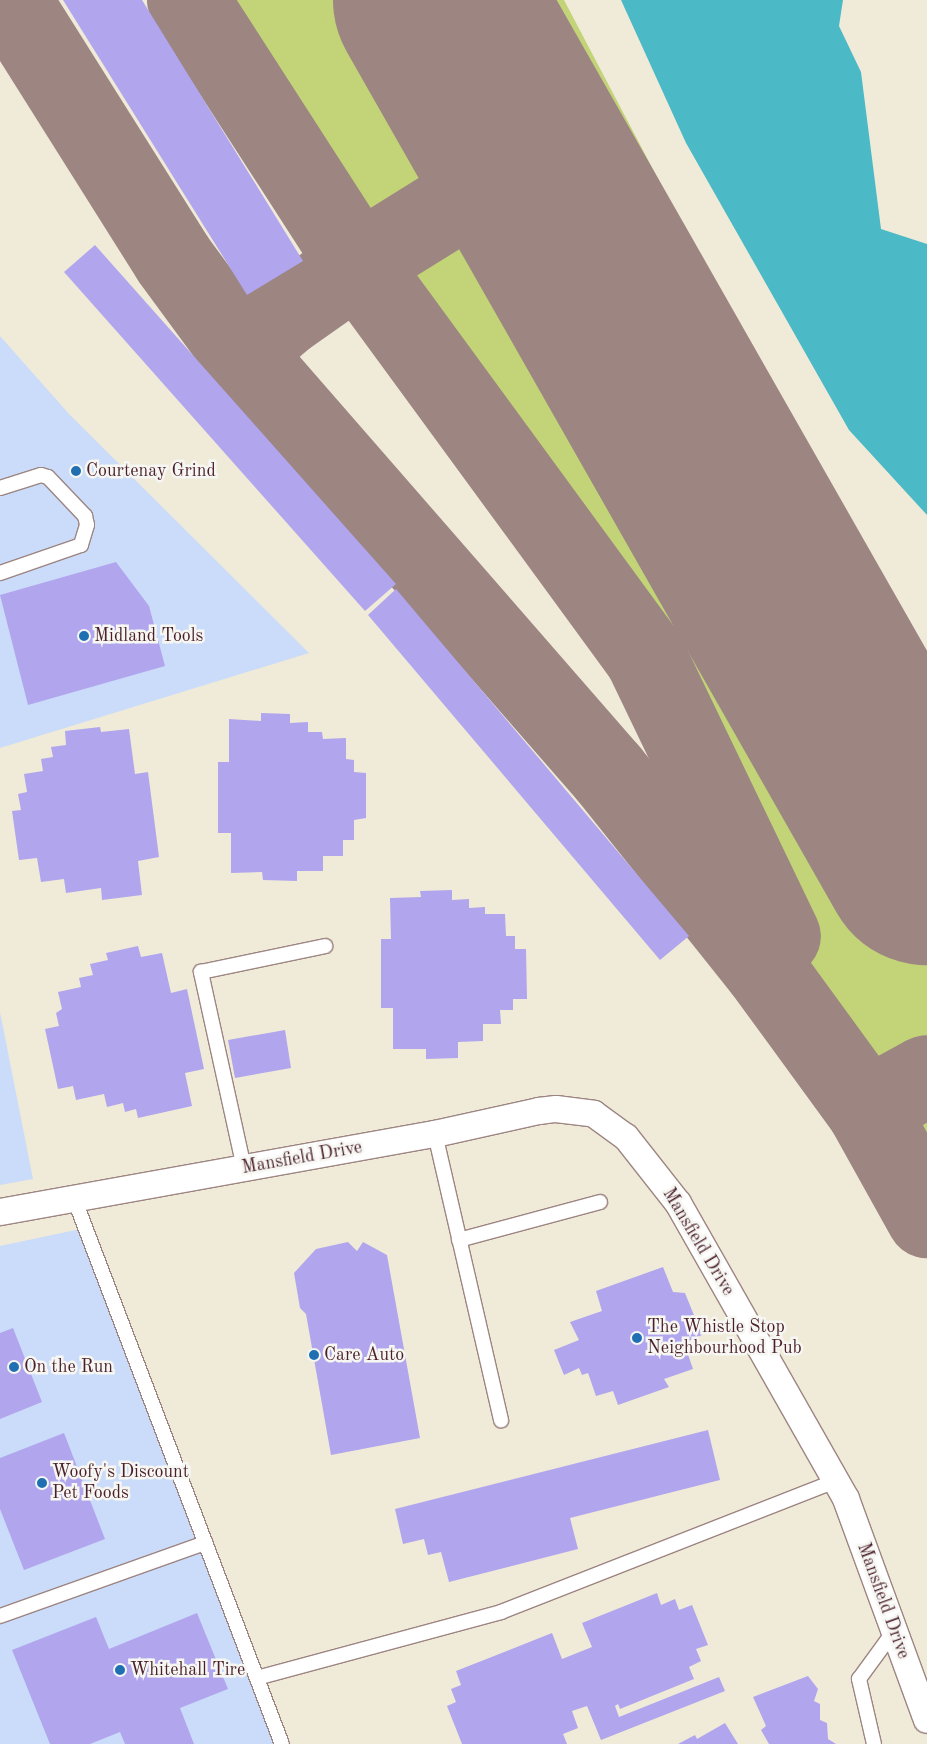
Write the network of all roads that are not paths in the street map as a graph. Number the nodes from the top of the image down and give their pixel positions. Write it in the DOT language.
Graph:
graph roads {
  1 [pos="0,488"];
  2 [pos="0,573"];
  3 [pos="325,946"];
  4 [pos="435,1134"];
  5 [pos="244,1168"];
  6 [pos="74,1198"];
  7 [pos="600,1202"];
  8 [pos="0,1212"];
  9 [pos="459,1240"];
  10 [pos="501,1420"];
  11 [pos="836,1481"];
  12 [pos="205,1543"];
  13 [pos="0,1616"];
  14 [pos="894,1631"];
  15 [pos="256,1678"];
  16 [pos="927,1720"];
  17 [pos="282,1744"];
  18 [pos="874,1744"];
  1 -- 2 [label="lane"];
  3 -- 5 [label="lane"];
  4 -- 5 [label="street, Mansfield Drive"];
  4 -- 9 [label="lane"];
  4 -- 11 [label="street, Mansfield Drive"];
  5 -- 6 [label="street, Mansfield Drive"];
  6 -- 8 [label="street, Mansfield Drive"];
  6 -- 12 [label="lane"];
  7 -- 9 [label="lane"];
  9 -- 10 [label="lane"];
  11 -- 14 [label="street, Mansfield Drive"];
  11 -- 15 [label="lane"];
  12 -- 13 [label="lane"];
  12 -- 15 [label="lane"];
  14 -- 16 [label="street, Mansfield Drive"];
  14 -- 18 [label="lane"];
  15 -- 17 [label="lane"];
}
